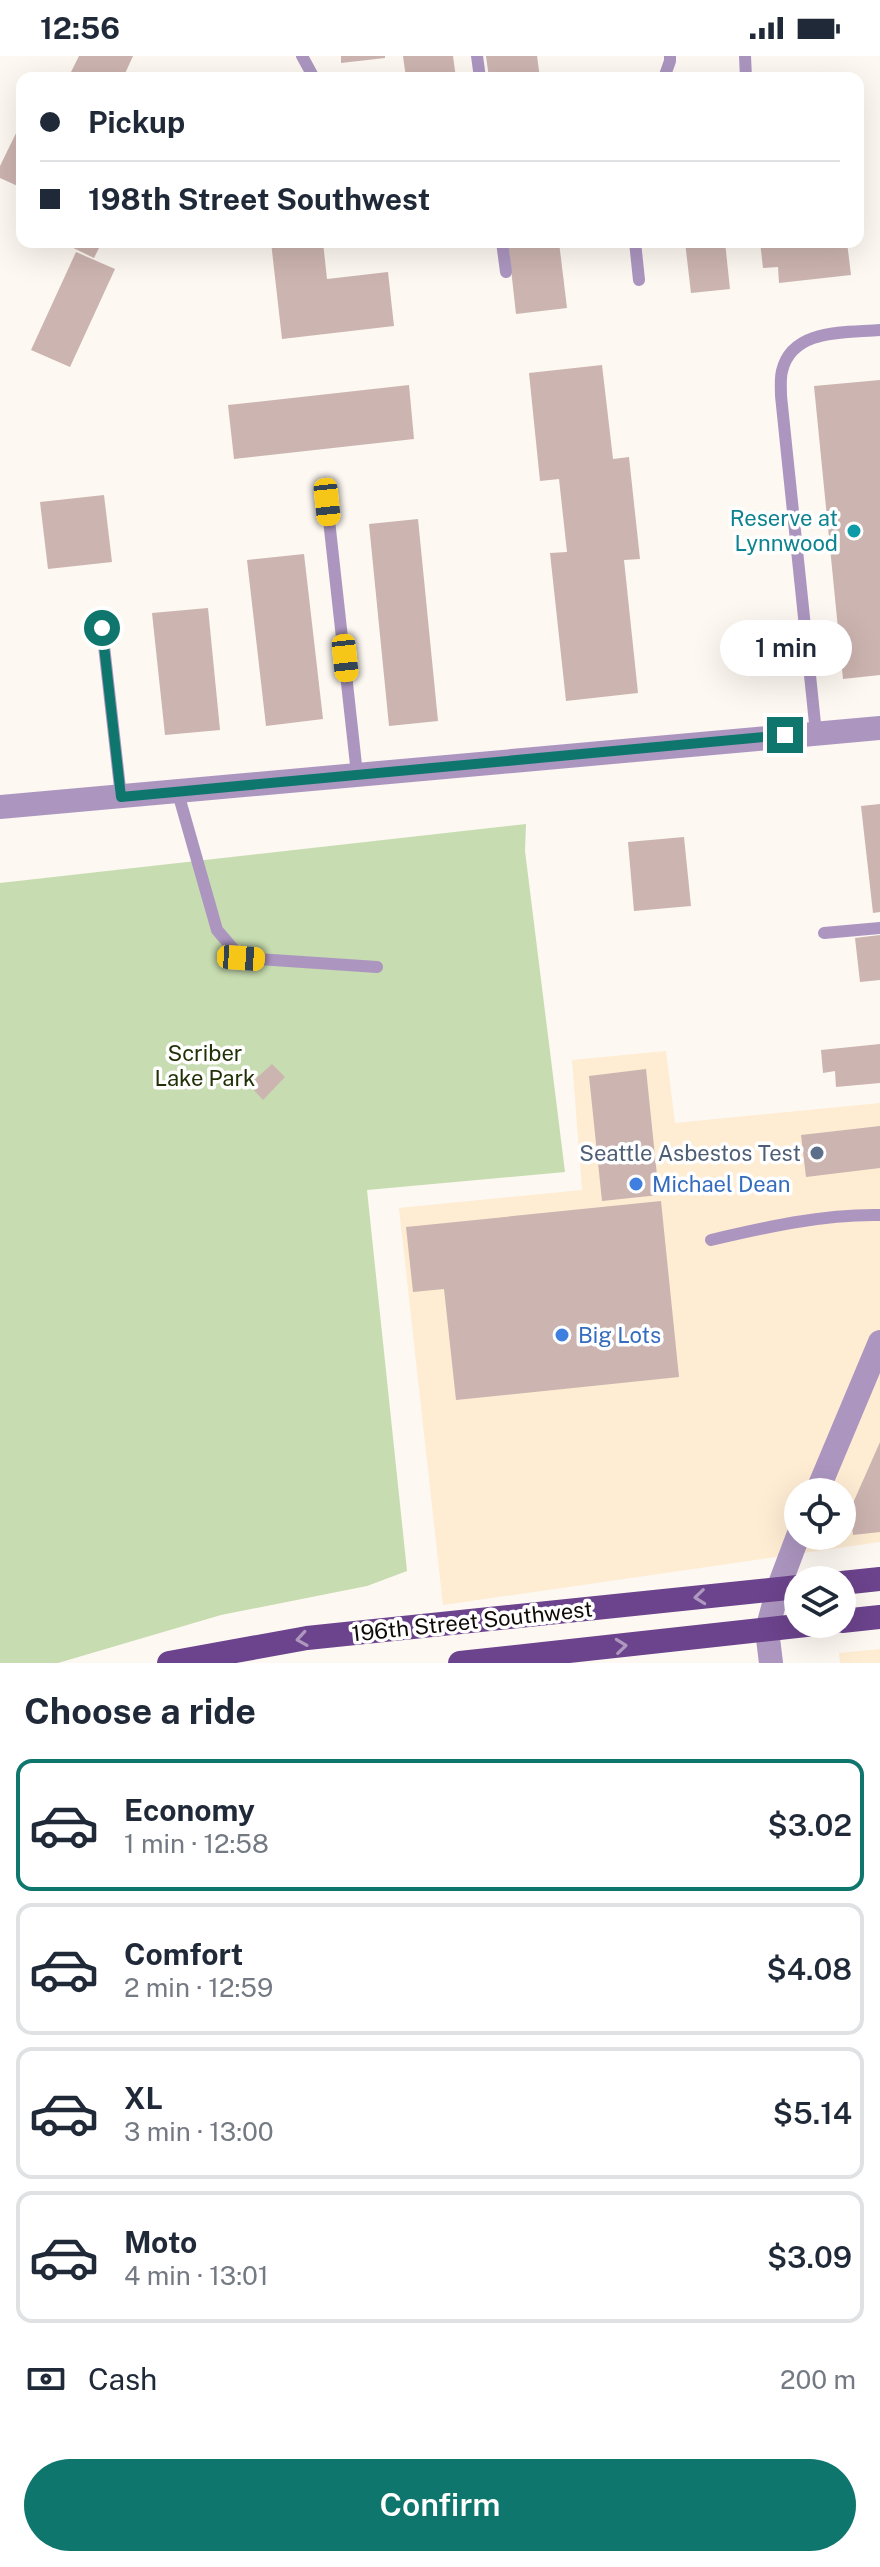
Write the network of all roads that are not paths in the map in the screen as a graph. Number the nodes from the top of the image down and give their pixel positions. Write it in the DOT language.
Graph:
graph roads {
  1 [pos="503,248"];
  2 [pos="636,248"];
  3 [pos="506,272"];
  4 [pos="639,280"];
  5 [pos="880,330"];
  6 [pos="327,502"];
  7 [pos="102,628"];
  8 [pos="880,728"];
  9 [pos="816,733"];
  10 [pos="357,774"];
  11 [pos="178,793"];
  12 [pos="121,797"];
  13 [pos="0,807"];
  14 [pos="880,928"];
  15 [pos="824,933"];
  16 [pos="377,967"];
  17 [pos="880,1215"];
  18 [pos="711,1240"];
  19 [pos="880,1342"];
  20 [pos="823,1478"];
  21 [pos="880,1579"];
  22 [pos="856,1582"];
  23 [pos="784,1588"];
  24 [pos="784,1596"];
  25 [pos="880,1617"];
  26 [pos="856,1620"];
  27 [pos="784,1628"];
  28 [pos="767,1630"];
  29 [pos="169,1663"];
  30 [pos="460,1663"];
  31 [pos="771,1663"];
  1 -- 3 [label="lane"];
  2 -- 4 [label="lane"];
  5 -- 9 [label="lane"];
  6 -- 10 [label="lane"];
  7 -- 12 [label="lane"];
  8 -- 9 [label="street"];
  9 -- 10 [label="street"];
  10 -- 11 [label="street"];
  11 -- 12 [label="street"];
  11 -- 16 [label="lane"];
  12 -- 13 [label="street"];
  14 -- 15 [label="lane"];
  17 -- 18 [label="lane"];
  19 -- 20 [label="street"];
  21 -- 22 [label="main road"];
  23 -- 29 [label="main road, 196th Street Southwest, one-way"];
  24 -- 28 [label="street"];
  25 -- 26 [label="main road"];
  27 -- 28 [label="main road, 196th Street Southwest"];
  30 -- 28 [label="main road, 196th Street Southwest, one-way"];
  28 -- 31 [label="street"];
}
